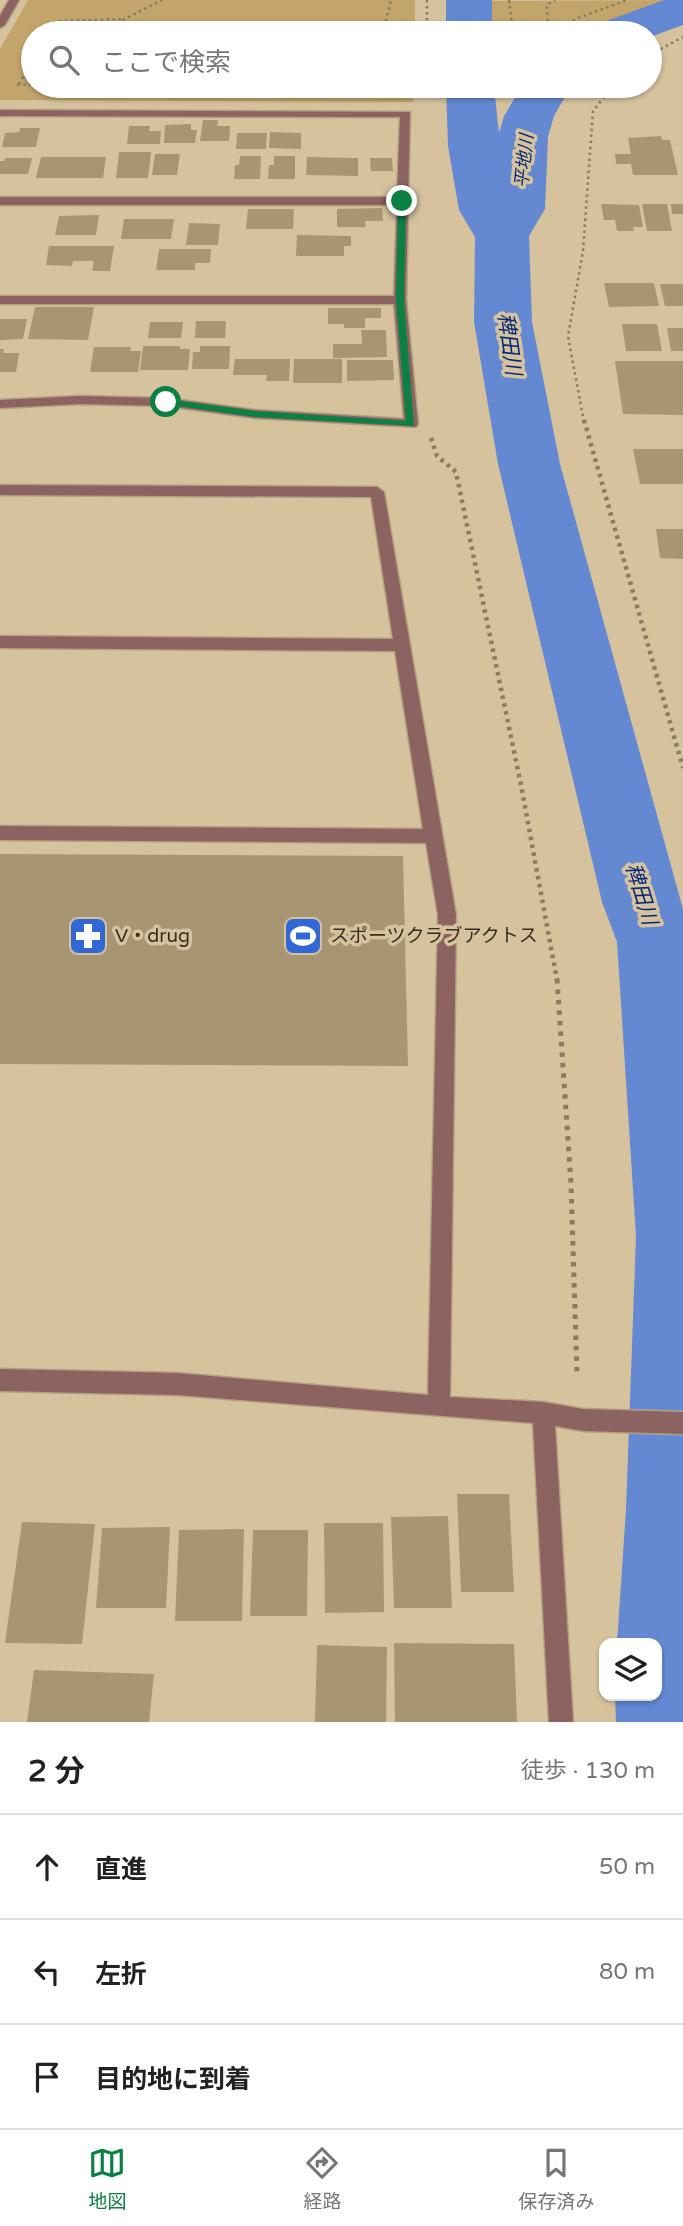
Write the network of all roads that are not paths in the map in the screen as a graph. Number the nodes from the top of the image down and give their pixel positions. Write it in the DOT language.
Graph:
graph roads {
  1 [pos="14,0"];
  2 [pos="0,25"];
  3 [pos="0,113"];
  4 [pos="0,201"];
  5 [pos="402,201"];
  6 [pos="0,300"];
  7 [pos="400,300"];
  8 [pos="1,407"];
  9 [pos="0,490"];
  10 [pos="0,642"];
  11 [pos="402,645"];
  12 [pos="0,833"];
  13 [pos="433,836"];
  14 [pos="0,1380"];
  15 [pos="439,1407"];
  16 [pos="543,1413"];
  17 [pos="683,1423"];
  18 [pos="561,1722"];
  1 -- 2 [label="street"];
  3 -- 5 [label="street"];
  4 -- 5 [label="street"];
  5 -- 7 [label="street"];
  6 -- 7 [label="street"];
  7 -- 8 [label="street"];
  9 -- 11 [label="street"];
  10 -- 11 [label="street"];
  11 -- 13 [label="street"];
  12 -- 13 [label="street"];
  13 -- 15 [label="street"];
  14 -- 15 [label="street"];
  15 -- 16 [label="street"];
  16 -- 17 [label="street"];
  16 -- 18 [label="street"];
}
